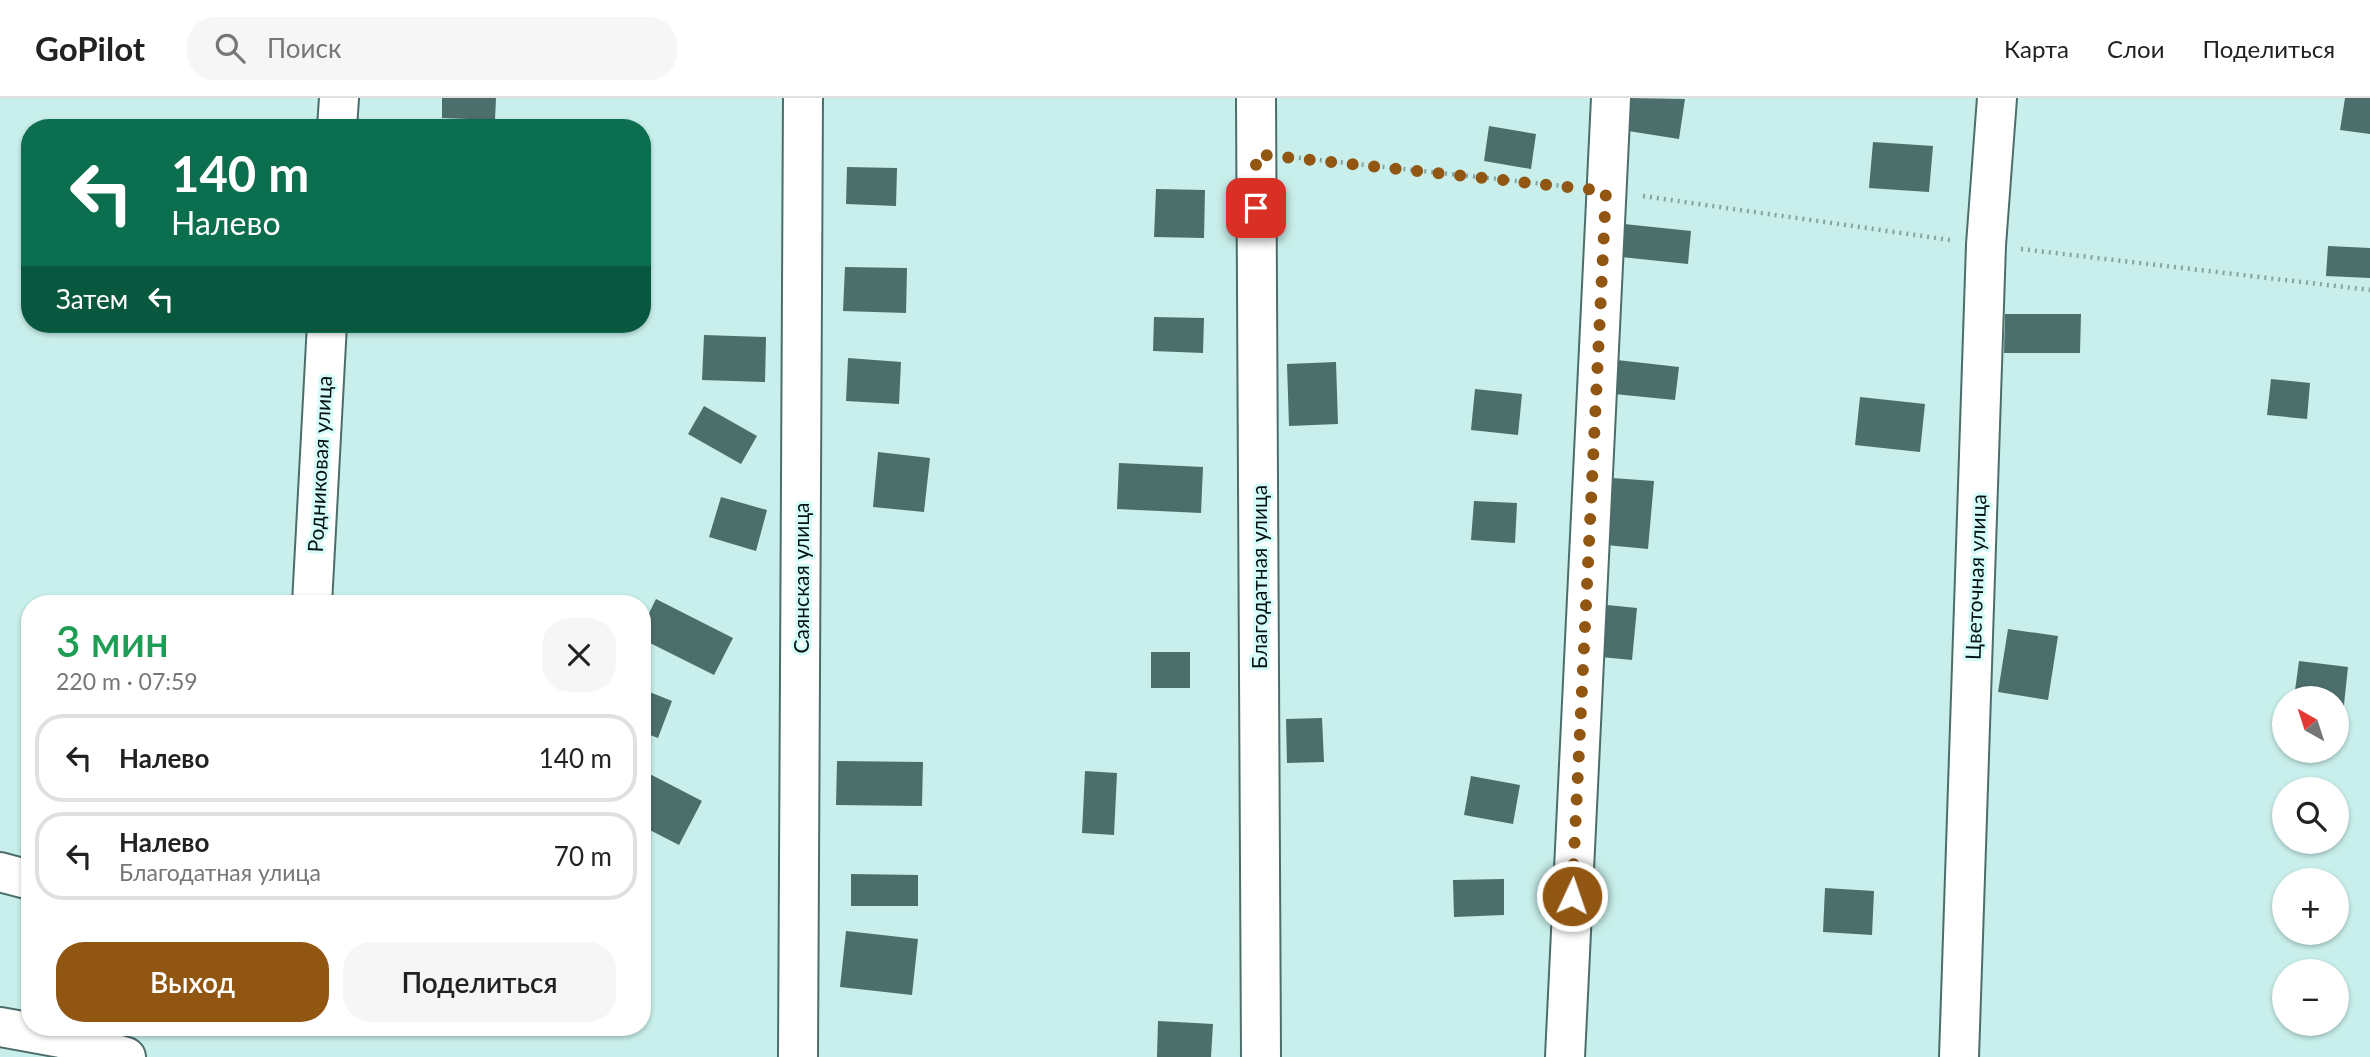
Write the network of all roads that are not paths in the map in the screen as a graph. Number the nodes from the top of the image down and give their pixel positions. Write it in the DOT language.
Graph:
graph roads {
  1 [pos="339,98"];
  2 [pos="803,98"];
  3 [pos="1256,98"];
  4 [pos="1611,98"];
  5 [pos="1997,98"];
  6 [pos="338,119"];
  7 [pos="327,333"];
  8 [pos="312,595"];
  9 [pos="0,872"];
  10 [pos="21,878"];
  11 [pos="0,1027"];
  12 [pos="21,1031"];
  13 [pos="50,1036"];
  14 [pos="126,1057"];
  15 [pos="798,1057"];
  16 [pos="1261,1057"];
  17 [pos="1564,1057"];
  18 [pos="1958,1057"];
  1 -- 6 [label="street"];
  2 -- 15 [label="street, Саянская улица"];
  3 -- 16 [label="street, Благодатная улица"];
  4 -- 17 [label="street"];
  5 -- 18 [label="street, Цветочная улица"];
  7 -- 8 [label="street, Родниковая улица"];
  9 -- 10 [label="street"];
  11 -- 12 [label="street"];
  13 -- 14 [label="street"];
}
